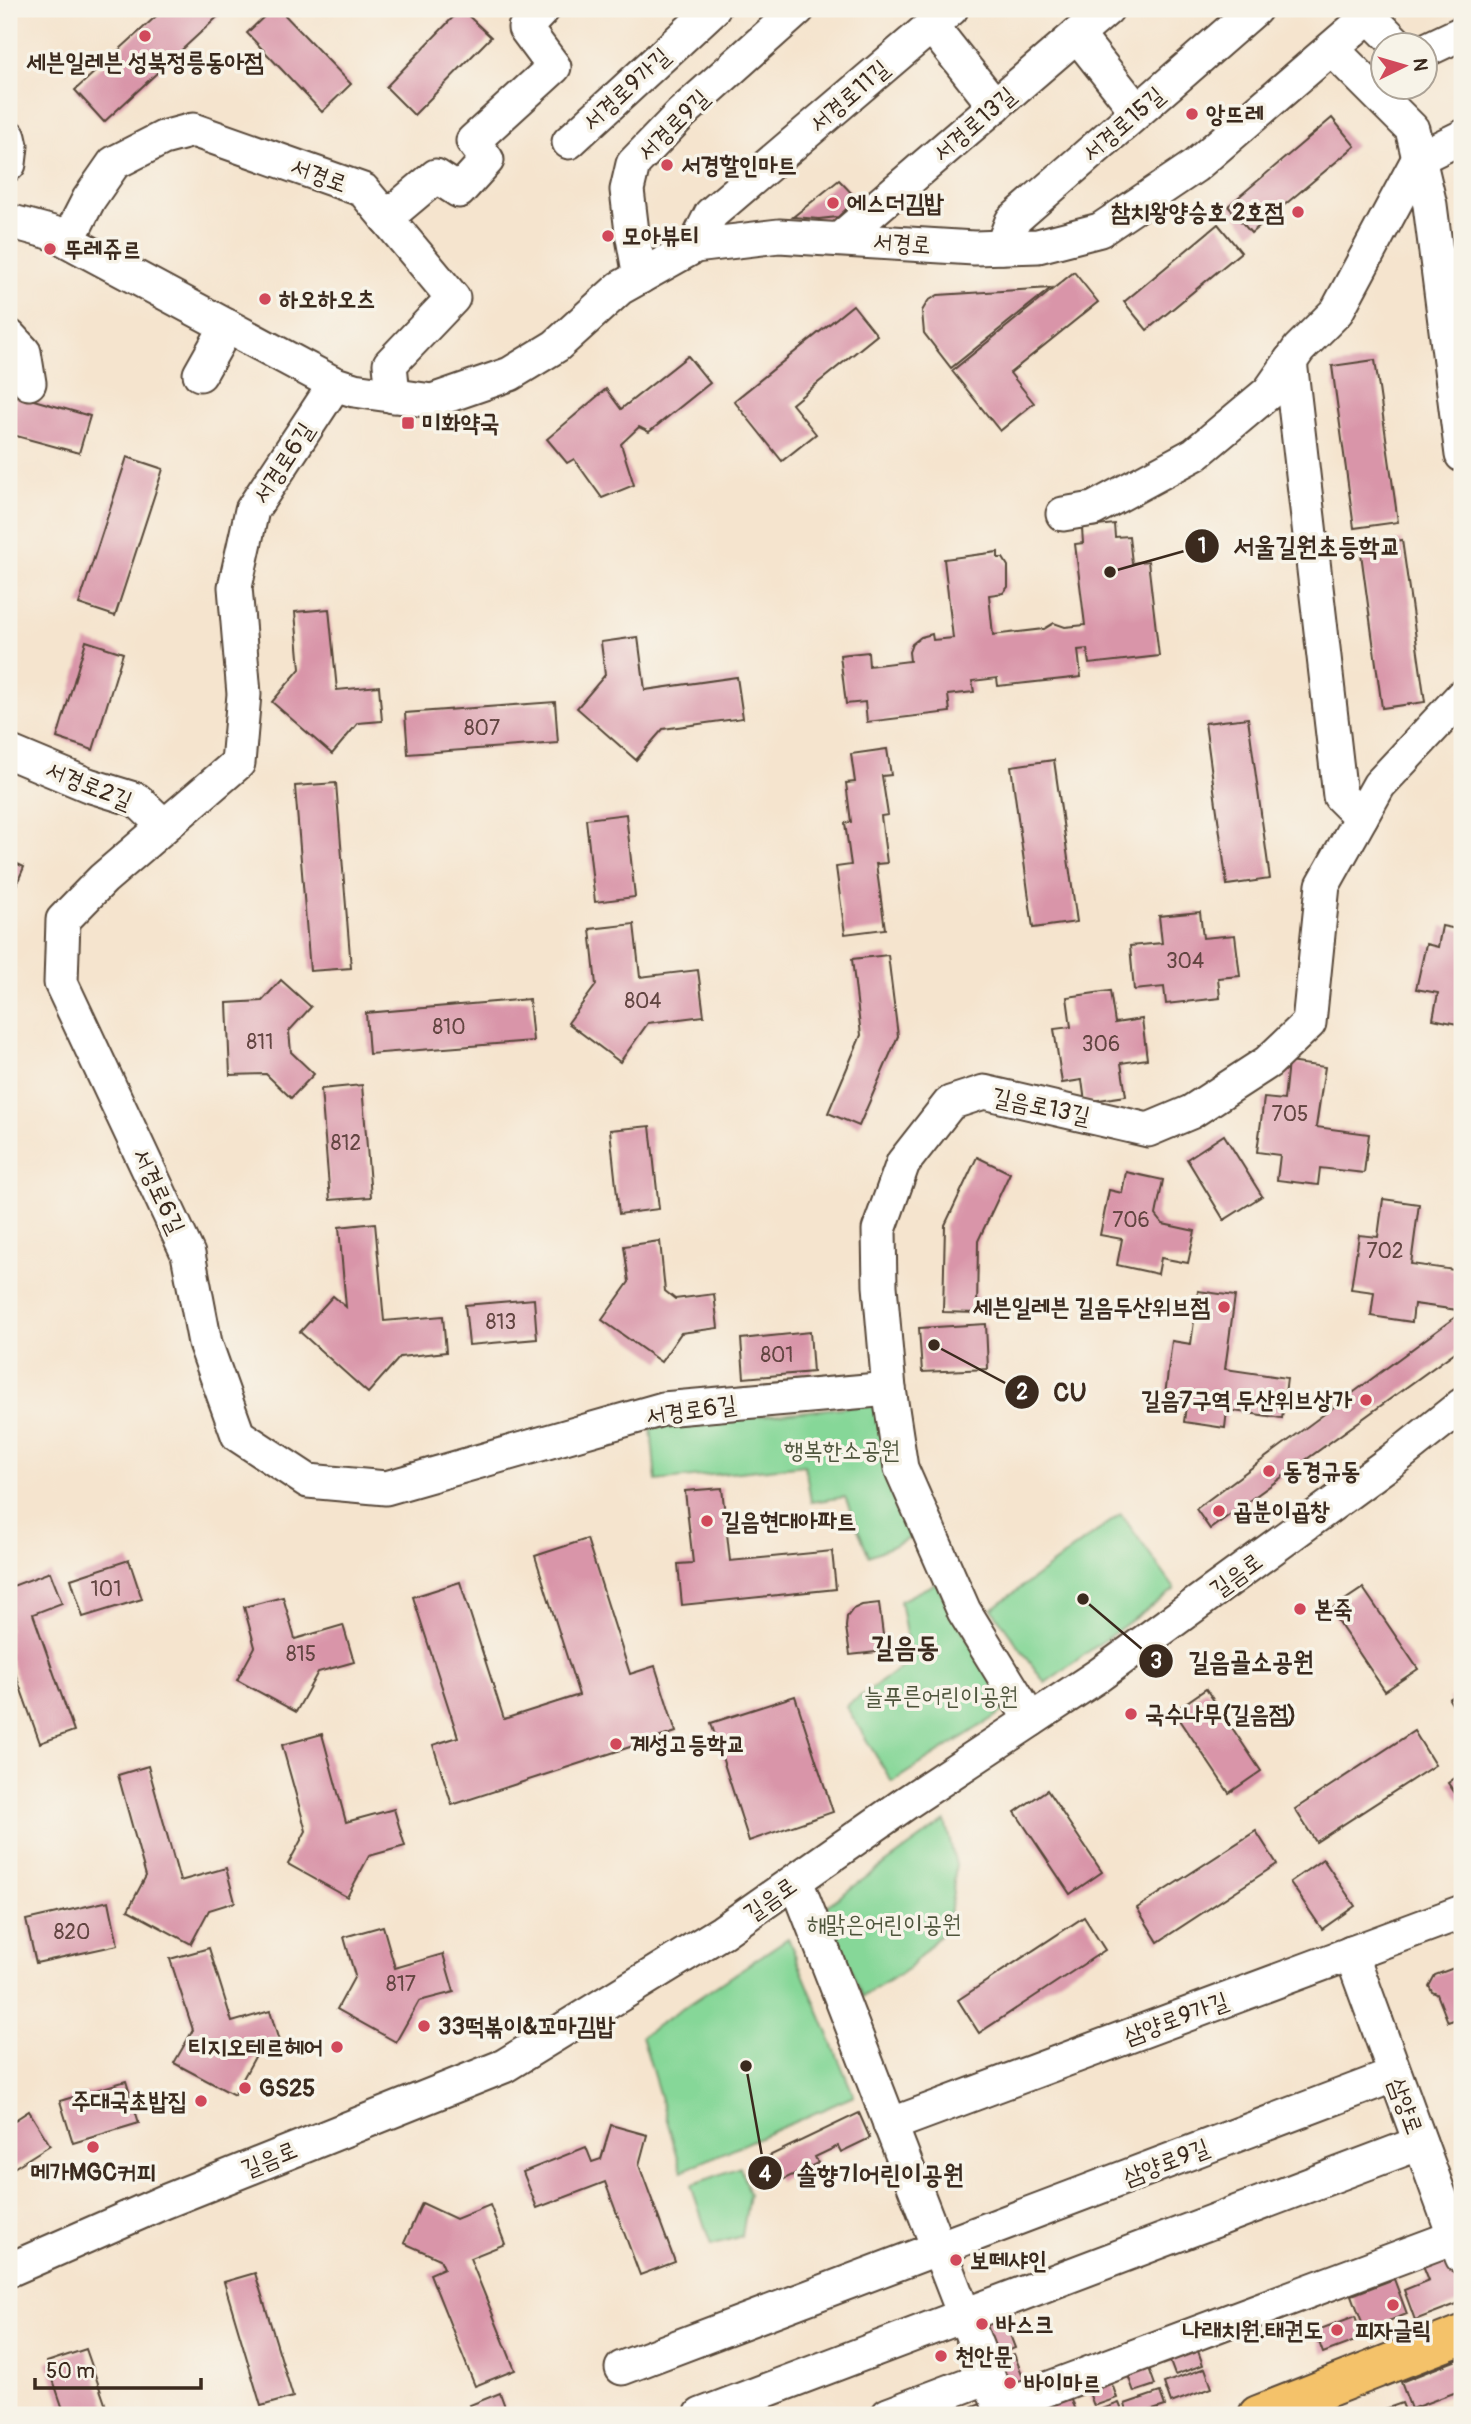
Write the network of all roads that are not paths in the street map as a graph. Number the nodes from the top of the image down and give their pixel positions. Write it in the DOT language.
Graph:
graph roads {
  1 [pos="543,9"];
  2 [pos="713,9"];
  3 [pos="798,9"];
  4 [pos="1107,9"];
  5 [pos="1255,9"];
  6 [pos="1373,12"];
  7 [pos="941,17"];
  8 [pos="1388,32"];
  9 [pos="1462,33"];
  10 [pos="1077,35"];
  11 [pos="1440,43"];
  12 [pos="1332,49"];
  13 [pos="995,106"];
  14 [pos="1137,111"];
  15 [pos="9,137"];
  16 [pos="1462,137"];
  17 [pos="569,142"];
  18 [pos="1419,158"];
  19 [pos="9,164"];
  20 [pos="386,218"];
  21 [pos="9,221"];
  22 [pos="840,239"];
  23 [pos="68,240"];
  24 [pos="695,246"];
  25 [pos="1002,247"];
  26 [pos="640,277"];
  27 [pos="227,326"];
  28 [pos="9,336"];
  29 [pos="1290,361"];
  30 [pos="200,374"];
  31 [pos="29,383"];
  32 [pos="335,384"];
  33 [pos="393,396"];
  34 [pos="1462,455"];
  35 [pos="1063,514"];
  36 [pos="1462,696"];
  37 [pos="9,752"];
  38 [pos="1361,817"];
  39 [pos="164,826"];
  40 [pos="889,1389"];
  41 [pos="1462,1405"];
  42 [pos="1031,1720"];
  43 [pos="796,1881"];
  44 [pos="1462,1912"];
  45 [pos="1351,1953"];
  46 [pos="1395,2075"];
  47 [pos="890,2124"];
  48 [pos="1420,2143"];
  49 [pos="1458,2247"];
  50 [pos="938,2248"];
  51 [pos="9,2270"];
  52 [pos="964,2316"];
  53 [pos="1462,2335"];
  54 [pos="622,2368"];
  55 [pos="997,2400"];
  56 [pos="701,2415"];
  57 [pos="888,2415"];
  58 [pos="1258,2415"];
  1 -- 20 [label="street"];
  2 -- 17 [label="street, 서경로9가길"];
  3 -- 26 [label="street, 서경로9길"];
  4 -- 10 [label="street, 서경로13길"];
  5 -- 14 [label="street, 서경로15길"];
  6 -- 8 [label="street"];
  6 -- 12 [label="street, 서경로"];
  7 -- 13 [label="street"];
  7 -- 24 [label="street, 서경로11길"];
  9 -- 11 [label="street"];
  10 -- 13 [label="street, 서경로13길"];
  10 -- 14 [label="street"];
  12 -- 18 [label="street"];
  12 -- 25 [label="street, 서경로"];
  13 -- 22 [label="street, 서경로13길"];
  14 -- 25 [label="street, 서경로15길"];
  15 -- 19 [label="street"];
  16 -- 18 [label="street"];
  18 -- 29 [label="street"];
  18 -- 34 [label="street"];
  20 -- 23 [label="street, 서경로"];
  20 -- 33 [label="street, 서경로"];
  21 -- 23 [label="street, 서경로"];
  22 -- 24 [label="street, 서경로"];
  22 -- 25 [label="street, 서경로"];
  23 -- 27 [label="street, 서경로"];
  24 -- 26 [label="street, 서경로"];
  26 -- 33 [label="street, 서경로"];
  27 -- 30 [label="street"];
  27 -- 32 [label="street, 서경로"];
  28 -- 31 [label="street"];
  29 -- 35 [label="street"];
  29 -- 38 [label="street"];
  32 -- 33 [label="street, 서경로"];
  32 -- 39 [label="street, 서경로6길"];
  36 -- 38 [label="street, 길음로13길"];
  37 -- 39 [label="street, 서경로2길"];
  38 -- 40 [label="street, 길음로13길"];
  39 -- 40 [label="street, 서경로6길"];
  40 -- 42 [label="street, 길음로13길"];
  41 -- 42 [label="street, 길음로"];
  42 -- 43 [label="street, 길음로"];
  43 -- 47 [label="street"];
  43 -- 51 [label="street, 길음로"];
  44 -- 45 [label="street, 삼양로9가길"];
  45 -- 46 [label="street, 삼양로"];
  45 -- 47 [label="street, 삼양로9가길"];
  46 -- 48 [label="street, 삼양로"];
  46 -- 50 [label="street, 삼양로9길"];
  47 -- 50 [label="street"];
  48 -- 49 [label="street, 삼양로"];
  48 -- 52 [label="street"];
  49 -- 55 [label="street"];
  50 -- 52 [label="street"];
  50 -- 54 [label="street, 삼양로9길"];
  52 -- 55 [label="street"];
  52 -- 56 [label="street"];
  53 -- 58 [label="main road"];
  55 -- 57 [label="street"];
}
